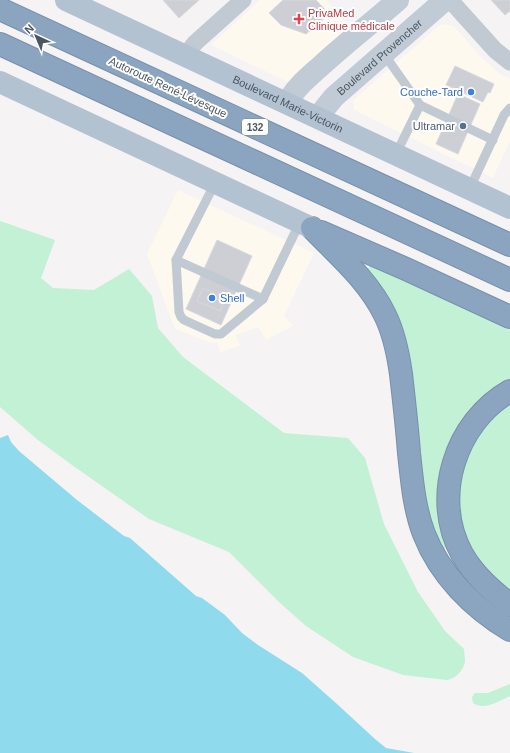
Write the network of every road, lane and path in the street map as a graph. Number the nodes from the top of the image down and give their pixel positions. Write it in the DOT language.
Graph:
graph roads {
  1 [pos="66,0"];
  2 [pos="243,0"];
  3 [pos="398,0"];
  4 [pos="445,0"];
  5 [pos="450,0"];
  6 [pos="0,9"];
  7 [pos="0,44"];
  8 [pos="384,54"];
  9 [pos="185,56"];
  10 [pos="510,62"];
  11 [pos="0,82"];
  12 [pos="288,103"];
  13 [pos="420,105"];
  14 [pos="510,108"];
  15 [pos="318,117"];
  16 [pos="493,140"];
  17 [pos="396,154"];
  18 [pos="215,183"];
  19 [pos="470,188"];
  20 [pos="510,208"];
  21 [pos="306,225"];
  22 [pos="510,245"];
  23 [pos="176,260"];
  24 [pos="510,280"];
  25 [pos="263,299"];
  26 [pos="510,317"];
  27 [pos="510,391"];
  28 [pos="510,604"];
  29 [pos="510,630"];
  1 -- 9 [label="main road, Boulevard Marie-Victorin"];
  2 -- 9 [label="street"];
  3 -- 12 [label="street"];
  4 -- 8 [label="street, Boulevard Provencher"];
  5 -- 10 [label="street"];
  6 -- 22 [label="highway, Autoroute René-Lévesque / 132"];
  7 -- 24 [label="highway"];
  8 -- 13 [label="lane"];
  8 -- 15 [label="street, Boulevard Provencher"];
  9 -- 12 [label="main road, Boulevard Marie-Victorin"];
  11 -- 18 [label="main road"];
  12 -- 15 [label="main road, Boulevard Marie-Victorin"];
  13 -- 16 [label="lane"];
  13 -- 17 [label="lane"];
  14 -- 16 [label="lane"];
  15 -- 17 [label="main road, Boulevard Marie-Victorin"];
  16 -- 19 [label="lane"];
  17 -- 19 [label="main road, Boulevard Marie-Victorin"];
  18 -- 21 [label="main road"];
  18 -- 23 [label="lane"];
  19 -- 20 [label="main road, Boulevard Marie-Victorin"];
  21 -- 25 [label="lane"];
  21 -- 26 [label="highway"];
  21 -- 29 [label="highway"];
  23 -- 25 [label="lane"];
  23 -- 25 [label="lane"];
  27 -- 28 [label="highway"];
}
